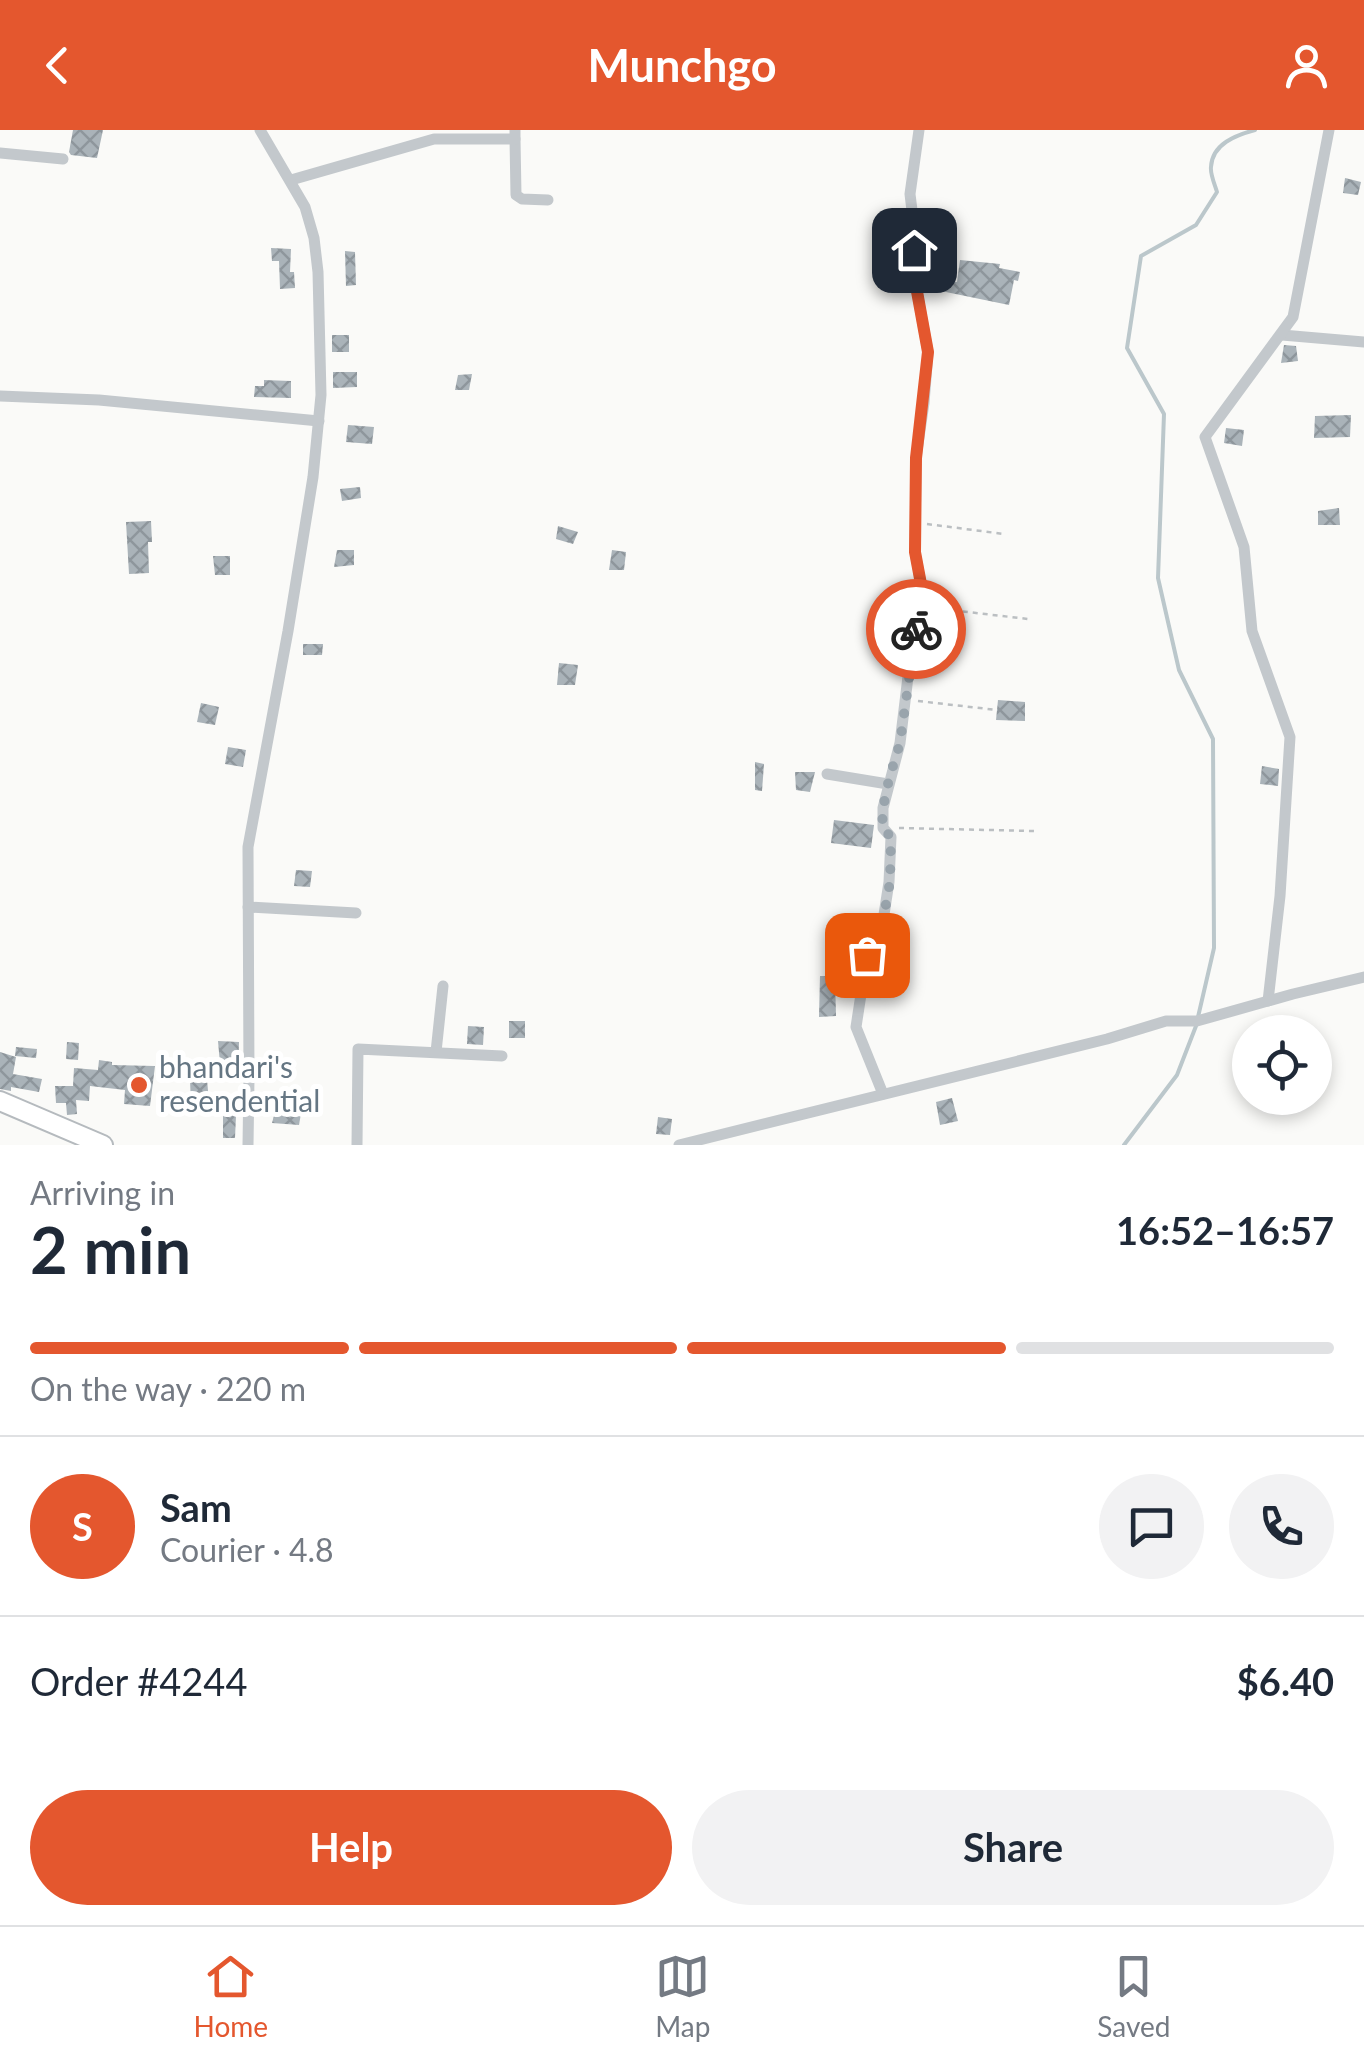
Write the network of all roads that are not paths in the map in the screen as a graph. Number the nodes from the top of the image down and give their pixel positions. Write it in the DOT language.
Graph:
graph roads {
  1 [pos="260,130"];
  2 [pos="918,130"];
  3 [pos="1329,130"];
  4 [pos="515,134"];
  5 [pos="0,153"];
  6 [pos="62,158"];
  7 [pos="291,180"];
  8 [pos="548,200"];
  9 [pos="1282,335"];
  10 [pos="1364,342"];
  11 [pos="0,396"];
  12 [pos="319,421"];
  13 [pos="827,774"];
  14 [pos="888,784"];
  15 [pos="248,908"];
  16 [pos="356,913"];
  17 [pos="1364,977"];
  18 [pos="443,986"];
  19 [pos="1268,1001"];
  20 [pos="436,1052"];
  21 [pos="502,1056"];
  22 [pos="883,1094"];
  23 [pos="0,1101"];
  24 [pos="98,1144"];
  25 [pos="248,1145"];
  26 [pos="358,1145"];
  27 [pos="679,1145"];
  1 -- 7 [label="street"];
  2 -- 14 [label="street"];
  3 -- 9 [label="street"];
  4 -- 7 [label="street"];
  4 -- 8 [label="street"];
  5 -- 6 [label="street"];
  7 -- 12 [label="street"];
  9 -- 10 [label="street"];
  9 -- 19 [label="street"];
  11 -- 12 [label="street"];
  12 -- 15 [label="street"];
  13 -- 14 [label="street"];
  14 -- 22 [label="street"];
  15 -- 16 [label="street"];
  15 -- 25 [label="street"];
  17 -- 19 [label="street"];
  18 -- 20 [label="street"];
  19 -- 22 [label="street"];
  20 -- 21 [label="street"];
  20 -- 26 [label="street"];
  22 -- 27 [label="street"];
  23 -- 24 [label="main road"];
}
